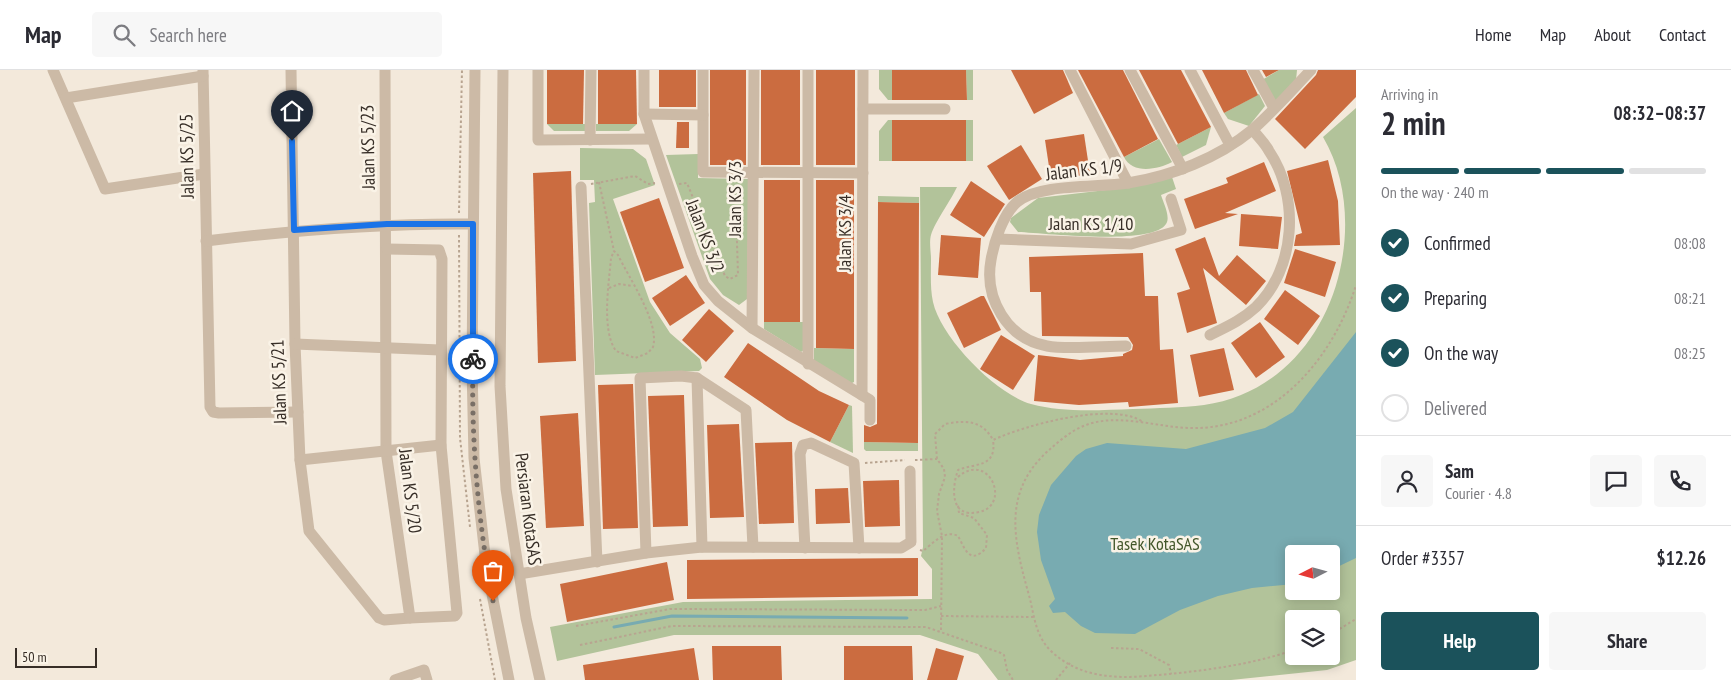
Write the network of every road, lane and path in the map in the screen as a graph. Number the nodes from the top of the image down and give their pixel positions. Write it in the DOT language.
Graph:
graph roads {
  1 [pos="53,70"];
  2 [pos="291,70"];
  3 [pos="384,70"];
  4 [pos="475,70"];
  5 [pos="502,70"];
  6 [pos="538,70"];
  7 [pos="591,70"];
  8 [pos="644,70"];
  9 [pos="703,70"];
  10 [pos="754,70"];
  11 [pos="808,70"];
  12 [pos="863,70"];
  13 [pos="1070,70"];
  14 [pos="1130,70"];
  15 [pos="1190,70"];
  16 [pos="1253,70"];
  17 [pos="1310,70"];
  18 [pos="203,73"];
  19 [pos="66,98"];
  20 [pos="1274,108"];
  21 [pos="863,109"];
  22 [pos="945,109"];
  23 [pos="644,114"];
  24 [pos="703,115"];
  25 [pos="1252,130"];
  26 [pos="651,139"];
  27 [pos="590,140"];
  28 [pos="1230,145"];
  29 [pos="1183,169"];
  30 [pos="753,173"];
  31 [pos="808,173"];
  32 [pos="863,173"];
  33 [pos="204,174"];
  34 [pos="665,179"];
  35 [pos="599,182"];
  36 [pos="1128,183"];
  37 [pos="581,187"];
  38 [pos="1171,199"];
  39 [pos="753,210"];
  40 [pos="387,224"];
  41 [pos="473,224"];
  42 [pos="294,230"];
  43 [pos="997,239"];
  44 [pos="206,240"];
  45 [pos="387,249"];
  46 [pos="614,250"];
  47 [pos="1356,285"];
  48 [pos="633,286"];
  49 [pos="609,288"];
  50 [pos="752,328"];
  51 [pos="1210,335"];
  52 [pos="295,344"];
  53 [pos="1126,346"];
  54 [pos="384,348"];
  55 [pos="440,350"];
  56 [pos="808,364"];
  57 [pos="697,378"];
  58 [pos="862,396"];
  59 [pos="298,412"];
  60 [pos="870,420"];
  61 [pos="1145,424"];
  62 [pos="993,440"];
  63 [pos="440,445"];
  64 [pos="386,451"];
  65 [pos="937,459"];
  66 [pos="300,460"];
  67 [pos="854,463"];
  68 [pos="910,471"];
  69 [pos="958,477"];
  70 [pos="958,505"];
  71 [pos="942,536"];
  72 [pos="911,542"];
  73 [pos="702,547"];
  74 [pos="753,547"];
  75 [pos="806,548"];
  76 [pos="859,548"];
  77 [pos="646,553"];
  78 [pos="597,562"];
  79 [pos="519,574"];
  80 [pos="941,606"];
  81 [pos="941,616"];
  82 [pos="1034,617"];
  83 [pos="410,618"];
  84 [pos="1356,619"];
  85 [pos="576,626"];
  86 [pos="1340,629"];
  87 [pos="941,630"];
  88 [pos="580,645"];
  89 [pos="1111,648"];
  90 [pos="1285,652"];
  91 [pos="1070,663"];
  92 [pos="1171,674"];
  93 [pos="426,675"];
  94 [pos="395,680"];
  95 [pos="509,680"];
  96 [pos="540,680"];
  97 [pos="1013,680"];
  98 [pos="1056,680"];
  1 -- 19 [label="street"];
  2 -- 42 [label="street, Jalan KS 5/21"];
  3 -- 40 [label="street, Jalan KS 5/23"];
  4 -- 41 [label="street"];
  5 -- 79 [label="street, Persiaran KotaSAS"];
  6 -- 27 [label="street"];
  7 -- 27 [label="street"];
  8 -- 23 [label="street, Jalan KS 3/2"];
  9 -- 24 [label="street"];
  10 -- 30 [label="street, Jalan KS 3/3"];
  11 -- 31 [label="street"];
  12 -- 21 [label="street, Jalan KS 3/4"];
  13 -- 36 [label="street"];
  14 -- 29 [label="street"];
  15 -- 28 [label="street"];
  16 -- 20 [label="street"];
  17 -- 20 [label="street, Jalan KS 1/9"];
  18 -- 19 [label="street"];
  18 -- 33 [label="street, Jalan KS 5/25"];
  19 -- 33 [label="street"];
  20 -- 25 [label="street, Jalan KS 1/9"];
  21 -- 22 [label="street"];
  21 -- 32 [label="street, Jalan KS 3/4"];
  23 -- 24 [label="street"];
  23 -- 26 [label="street, Jalan KS 3/2"];
  24 -- 30 [label="street"];
  25 -- 28 [label="street, Jalan KS 1/9"];
  25 -- 51 [label="street"];
  26 -- 27 [label="street"];
  26 -- 34 [label="street, Jalan KS 3/2"];
  28 -- 29 [label="street, Jalan KS 1/9"];
  29 -- 36 [label="street, Jalan KS 1/9"];
  30 -- 31 [label="street"];
  30 -- 39 [label="street, Jalan KS 3/3"];
  31 -- 32 [label="street"];
  31 -- 56 [label="street"];
  32 -- 58 [label="street, Jalan KS 3/4"];
  33 -- 44 [label="street, Jalan KS 5/25"];
  34 -- 35 [label="path"];
  34 -- 39 [label="path"];
  34 -- 50 [label="street, Jalan KS 3/2"];
  35 -- 37 [label="path"];
  35 -- 46 [label="path"];
  36 -- 43 [label="street, Jalan KS 1/9"];
  37 -- 78 [label="street"];
  38 -- 43 [label="street, Jalan KS 1/10"];
  39 -- 50 [label="street, Jalan KS 3/3"];
  40 -- 41 [label="street"];
  40 -- 42 [label="street"];
  40 -- 45 [label="street, Jalan KS 5/20"];
  41 -- 95 [label="street"];
  42 -- 44 [label="street"];
  42 -- 52 [label="street, Jalan KS 5/21"];
  43 -- 53 [label="street, Jalan KS 1/9"];
  44 -- 59 [label="street, Jalan KS 5/25"];
  45 -- 54 [label="street, Jalan KS 5/20"];
  45 -- 55 [label="street"];
  46 -- 48 [label="path"];
  46 -- 49 [label="path"];
  47 -- 61 [label="path"];
  48 -- 49 [label="path"];
  48 -- 49 [label="path"];
  50 -- 56 [label="street, Jalan KS 3/2"];
  52 -- 54 [label="street"];
  52 -- 59 [label="street, Jalan KS 5/21"];
  54 -- 55 [label="street"];
  54 -- 64 [label="street, Jalan KS 5/20"];
  55 -- 63 [label="street"];
  56 -- 58 [label="street, Jalan KS 3/2"];
  57 -- 73 [label="street"];
  57 -- 74 [label="street"];
  57 -- 77 [label="street"];
  58 -- 60 [label="street"];
  59 -- 66 [label="street, Jalan KS 5/21"];
  61 -- 62 [label="path"];
  61 -- 82 [label="path"];
  62 -- 65 [label="path"];
  62 -- 69 [label="path"];
  63 -- 64 [label="street"];
  63 -- 83 [label="street"];
  64 -- 66 [label="street"];
  64 -- 83 [label="street, Jalan KS 5/20"];
  65 -- 67 [label="path"];
  65 -- 71 [label="path"];
  66 -- 83 [label="street, Jalan KS 5/21"];
  67 -- 75 [label="street"];
  67 -- 76 [label="street"];
  68 -- 72 [label="street"];
  69 -- 70 [label="path"];
  69 -- 70 [label="path"];
  70 -- 71 [label="path"];
  71 -- 72 [label="path"];
  71 -- 80 [label="path"];
  72 -- 76 [label="street"];
  73 -- 74 [label="street"];
  73 -- 77 [label="street"];
  74 -- 75 [label="street"];
  75 -- 76 [label="street"];
  77 -- 78 [label="street"];
  78 -- 79 [label="street"];
  79 -- 96 [label="street, Persiaran KotaSAS"];
  80 -- 81 [label="path"];
  80 -- 85 [label="path"];
  81 -- 82 [label="path"];
  81 -- 87 [label="path"];
  82 -- 91 [label="path"];
  84 -- 86 [label="path"];
  87 -- 88 [label="path"];
  87 -- 97 [label="path"];
  89 -- 92 [label="path"];
  90 -- 92 [label="path"];
  91 -- 92 [label="path"];
  91 -- 98 [label="path"];
  93 -- 94 [label="street"];
}
